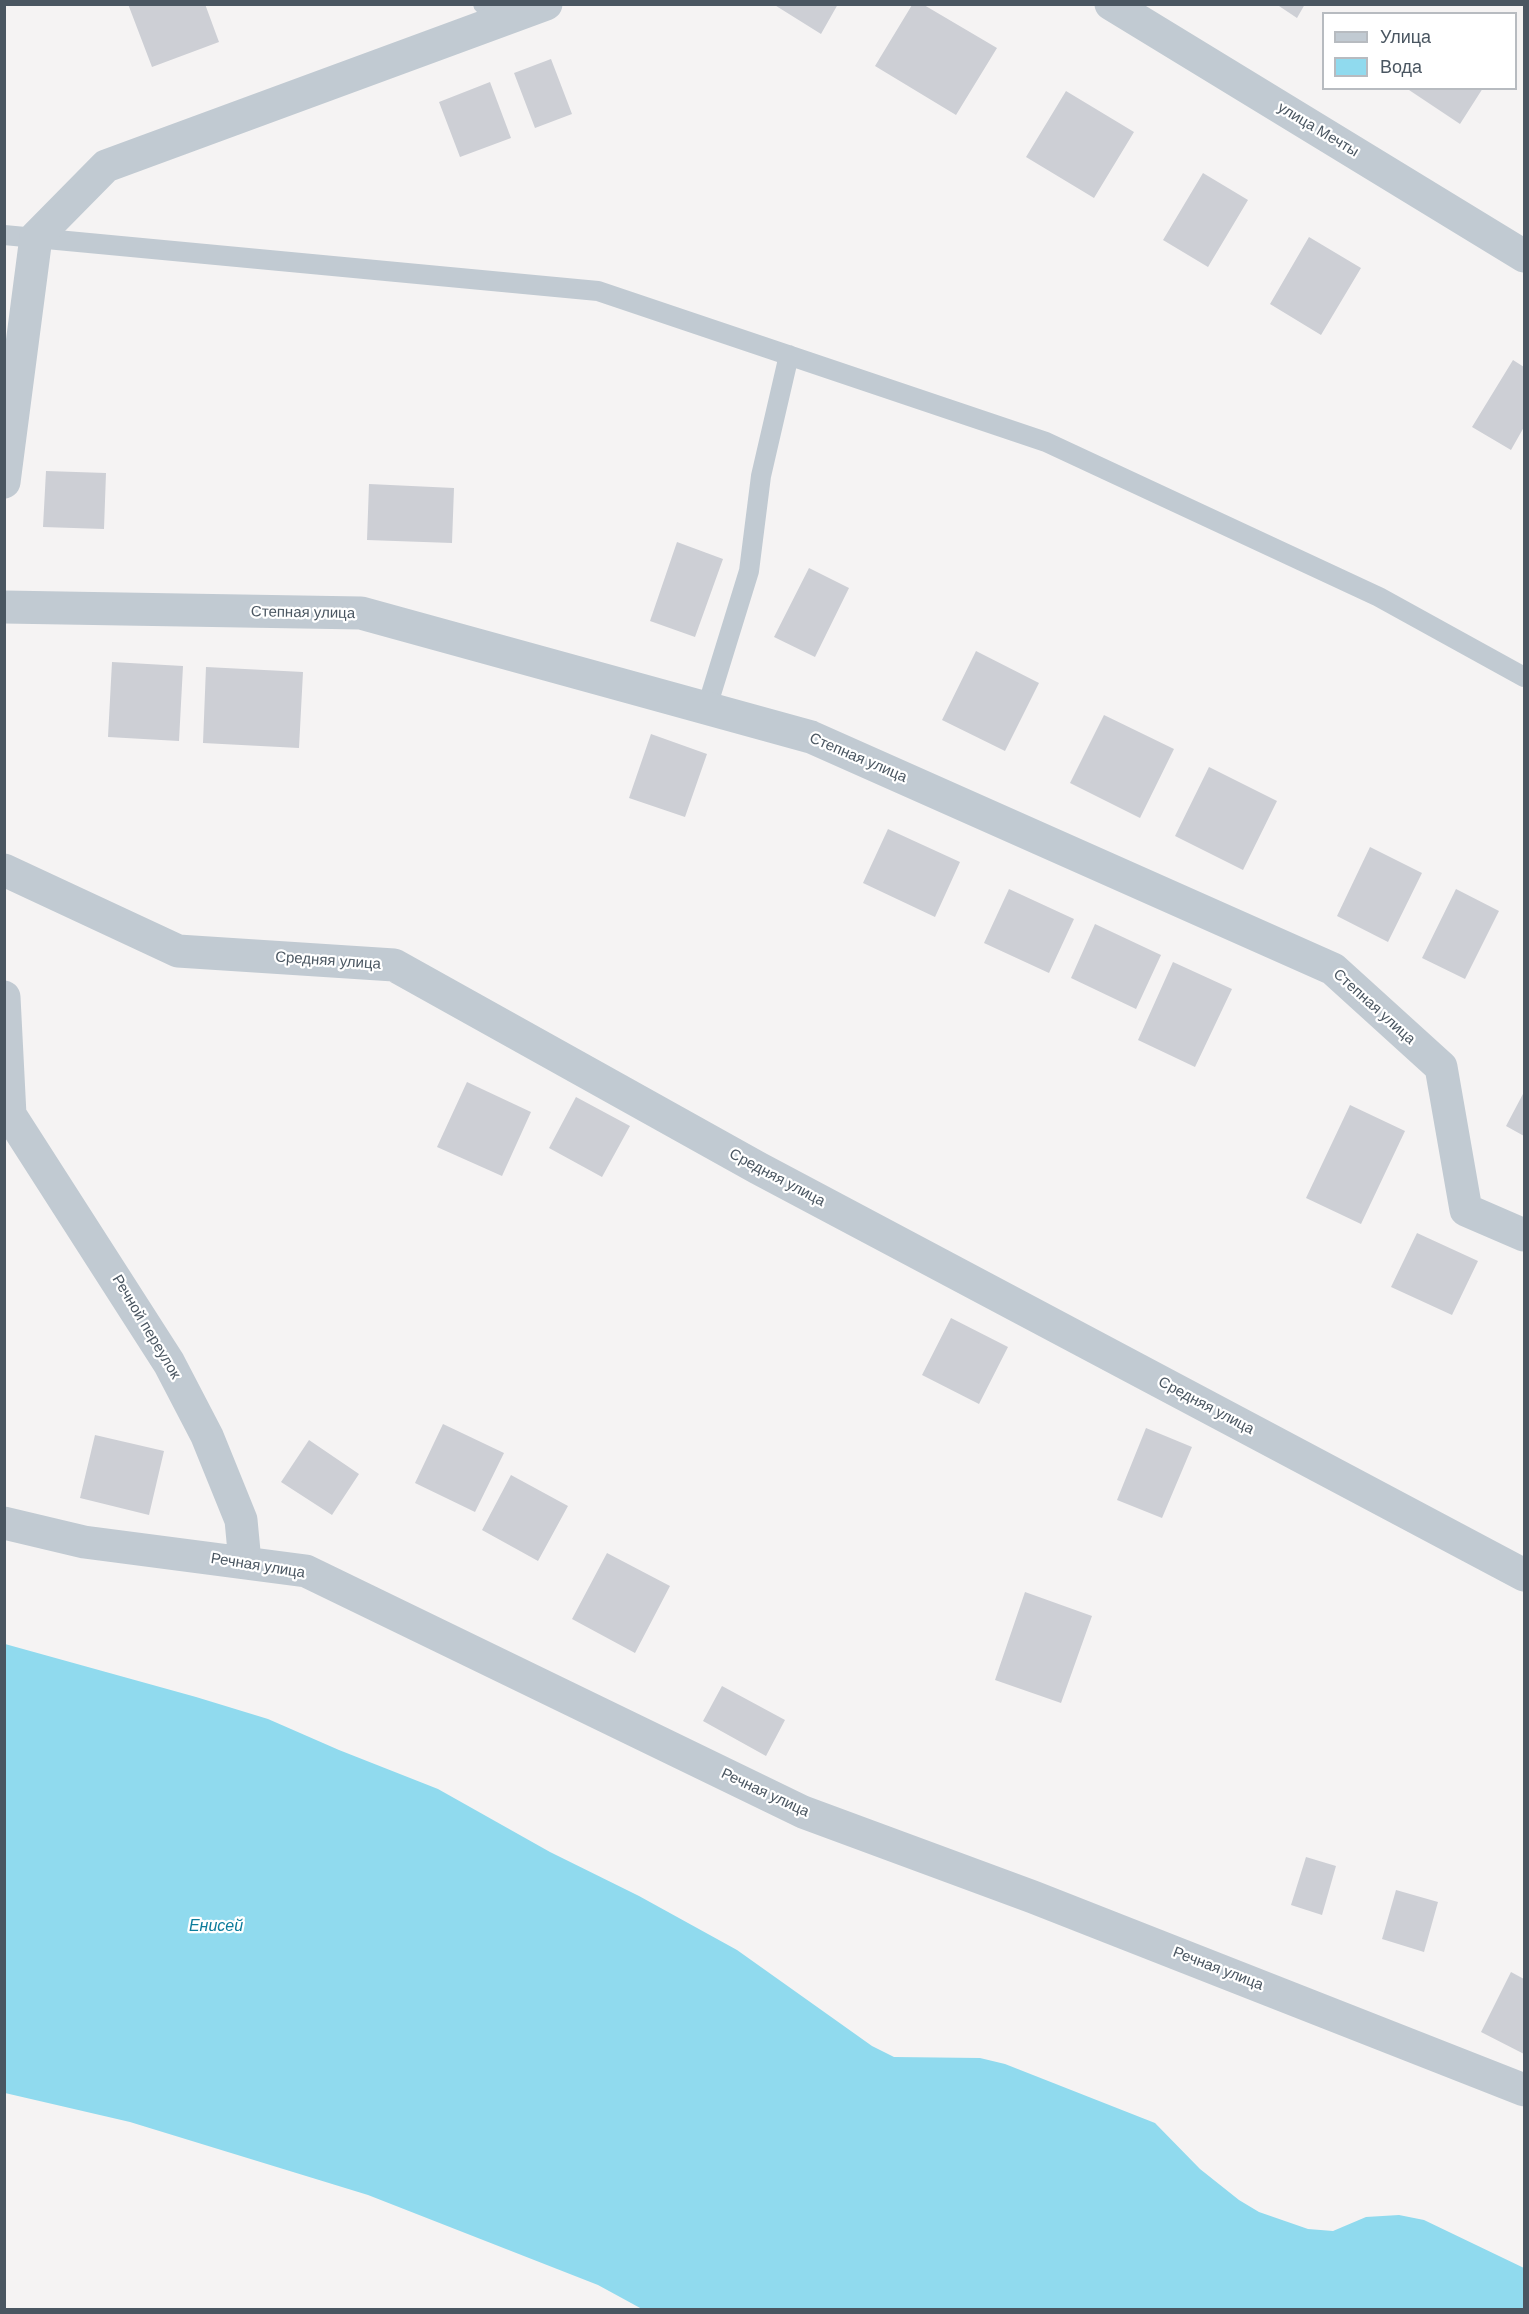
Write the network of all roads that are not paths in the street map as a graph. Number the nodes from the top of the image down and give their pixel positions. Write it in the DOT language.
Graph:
graph roads {
  1 [pos="546,4"];
  2 [pos="1111,4"];
  3 [pos="493,12"];
  4 [pos="20,236"];
  5 [pos="1524,256"];
  6 [pos="789,355"];
  7 [pos="4,482"];
  8 [pos="4,607"];
  9 [pos="1524,677"];
  10 [pos="707,707"];
  11 [pos="4,870"];
  12 [pos="4,997"];
  13 [pos="7,1114"];
  14 [pos="1524,1235"];
  15 [pos="4,1523"];
  16 [pos="244,1563"];
  17 [pos="1524,1575"];
  18 [pos="1524,2090"];
  1 -- 3 [label="street"];
  2 -- 5 [label="street, улица Мечты"];
  3 -- 4 [label="street"];
  4 -- 6 [label="lane"];
  4 -- 7 [label="street"];
  6 -- 9 [label="lane"];
  6 -- 10 [label="lane"];
  8 -- 10 [label="street, Степная улица"];
  10 -- 14 [label="street, Степная улица"];
  11 -- 17 [label="street, Средняя улица"];
  12 -- 13 [label="street"];
  13 -- 16 [label="street, Речной переулок"];
  15 -- 16 [label="street, Речная улица"];
  16 -- 18 [label="street, Речная улица"];
}
